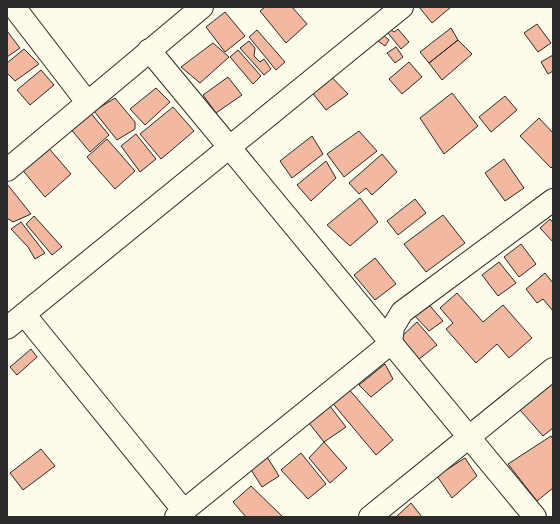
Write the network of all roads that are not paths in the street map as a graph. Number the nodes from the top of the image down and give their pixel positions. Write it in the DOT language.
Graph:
graph roads {
  1 [pos="14,7"];
  2 [pos="202,7"];
  3 [pos="402,7"];
  4 [pos="149,50"];
  5 [pos="87,102"];
  6 [pos="230,147"];
  7 [pos="7,170"];
  8 [pos="553,200"];
  9 [pos="24,314"];
  10 [pos="7,328"];
  11 [pos="391,342"];
  12 [pos="553,369"];
  13 [pos="469,437"];
  14 [pos="180,514"];
  15 [pos="370,517"];
  16 [pos="535,517"];
  1 -- 5 [label="street"];
  2 -- 4 [label="street"];
  3 -- 6 [label="street"];
  4 -- 5 [label="street"];
  4 -- 6 [label="street"];
  5 -- 7 [label="street"];
  6 -- 9 [label="street"];
  6 -- 11 [label="street"];
  8 -- 11 [label="street"];
  9 -- 10 [label="street"];
  9 -- 14 [label="street"];
  11 -- 13 [label="street"];
  11 -- 14 [label="street"];
  12 -- 13 [label="street"];
  13 -- 15 [label="street"];
  13 -- 16 [label="street"];
}
